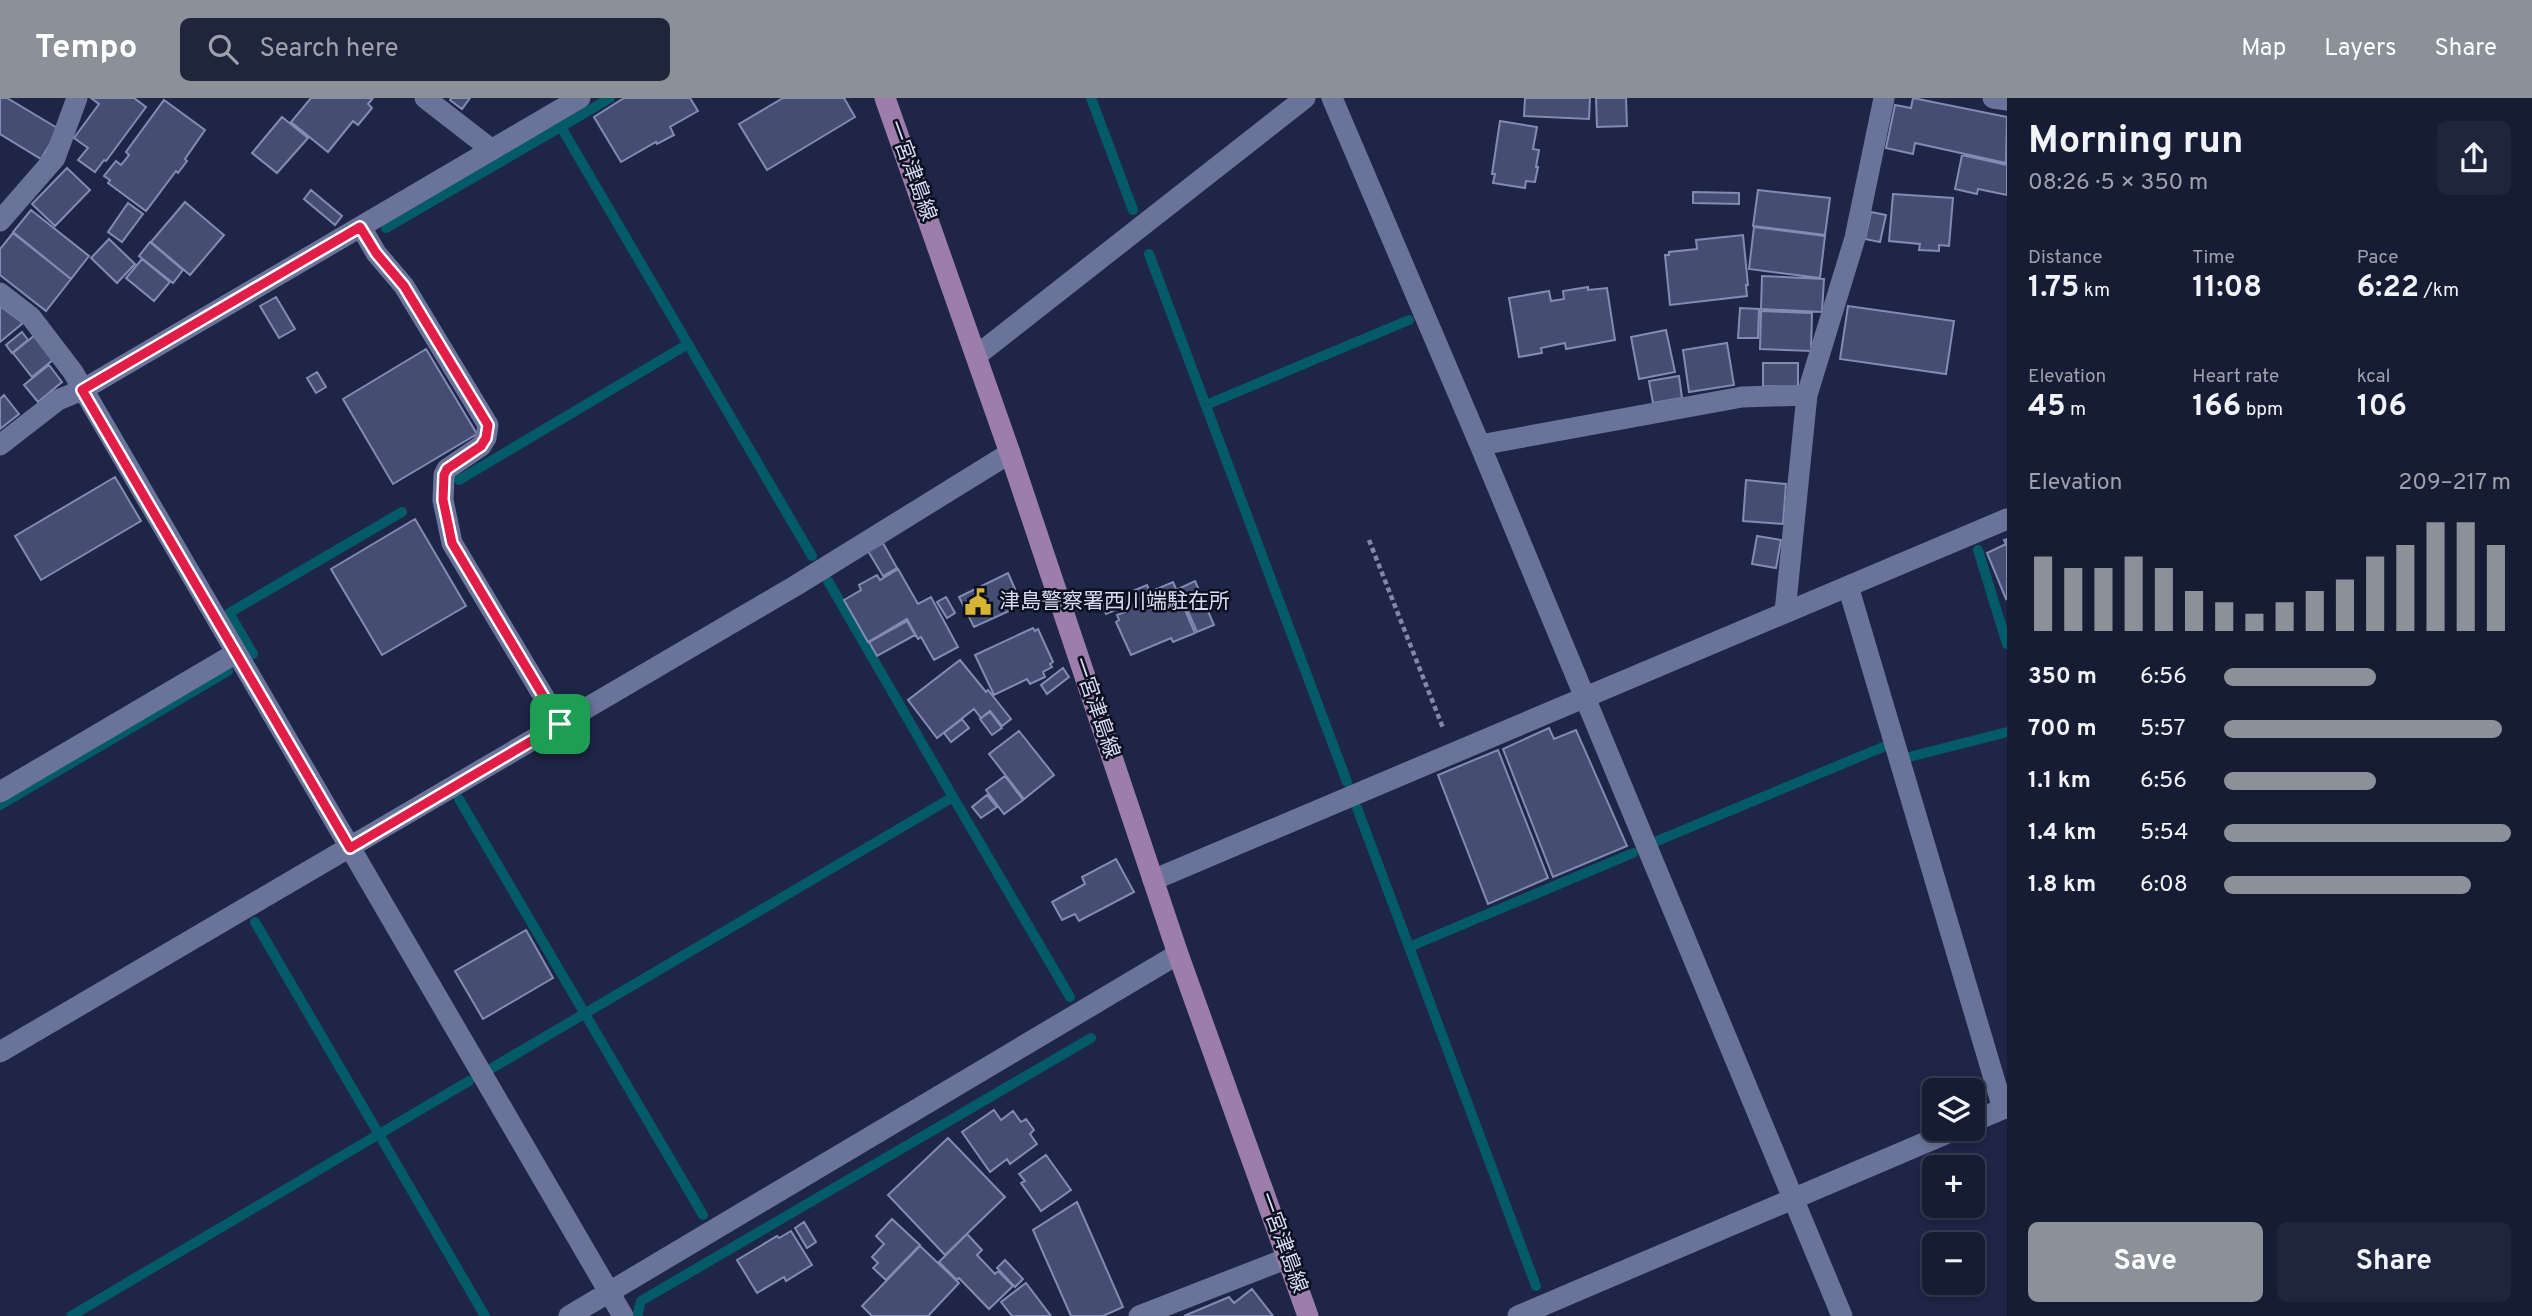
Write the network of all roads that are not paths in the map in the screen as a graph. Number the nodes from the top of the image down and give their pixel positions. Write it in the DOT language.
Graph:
graph roads {
  1 [pos="77,98"];
  2 [pos="425,98"];
  3 [pos="580,98"];
  4 [pos="885,98"];
  5 [pos="1306,98"];
  6 [pos="1332,98"];
  7 [pos="1884,98"];
  8 [pos="1993,98"];
  9 [pos="2007,100"];
  10 [pos="492,150"];
  11 [pos="0,221"];
  12 [pos="360,227"];
  13 [pos="0,293"];
  14 [pos="976,356"];
  15 [pos="82,390"];
  16 [pos="1807,395"];
  17 [pos="0,445"];
  18 [pos="1480,445"];
  19 [pos="1010,453"];
  20 [pos="2007,519"];
  21 [pos="1847,586"];
  22 [pos="1785,612"];
  23 [pos="236,653"];
  24 [pos="1585,696"];
  25 [pos="560,724"];
  26 [pos="0,792"];
  27 [pos="350,848"];
  28 [pos="1153,880"];
  29 [pos="1178,954"];
  30 [pos="0,1052"];
  31 [pos="2005,1108"];
  32 [pos="1985,1116"];
  33 [pos="1929,1141"];
  34 [pos="1795,1198"];
  35 [pos="1288,1258"];
  36 [pos="609,1292"];
  37 [pos="569,1316"];
  38 [pos="623,1316"];
  39 [pos="1139,1316"];
  40 [pos="1308,1316"];
  41 [pos="1518,1316"];
  42 [pos="1842,1316"];
  1 -- 11 [label="street"];
  2 -- 10 [label="street"];
  3 -- 10 [label="street"];
  4 -- 14 [label="main road, 一宮津島線"];
  5 -- 14 [label="street"];
  6 -- 18 [label="street"];
  7 -- 16 [label="street"];
  8 -- 9 [label="street"];
  10 -- 12 [label="street"];
  12 -- 15 [label="street"];
  12 -- 25 [label="street"];
  13 -- 15 [label="street"];
  14 -- 19 [label="main road, 一宮津島線"];
  15 -- 17 [label="street"];
  15 -- 23 [label="street"];
  16 -- 18 [label="street"];
  16 -- 22 [label="street"];
  18 -- 24 [label="street"];
  19 -- 25 [label="street"];
  19 -- 28 [label="main road, 一宮津島線"];
  20 -- 21 [label="street"];
  21 -- 22 [label="street"];
  21 -- 31 [label="street"];
  22 -- 24 [label="street"];
  23 -- 26 [label="street"];
  23 -- 27 [label="street"];
  24 -- 28 [label="street"];
  24 -- 34 [label="street"];
  25 -- 27 [label="street"];
  27 -- 30 [label="street"];
  27 -- 36 [label="street"];
  28 -- 29 [label="main road, 一宮津島線"];
  29 -- 35 [label="main road, 一宮津島線"];
  29 -- 36 [label="street"];
  31 -- 32 [label="street"];
  33 -- 34 [label="street"];
  34 -- 41 [label="street"];
  34 -- 42 [label="street"];
  35 -- 39 [label="street"];
  35 -- 40 [label="main road, 一宮津島線"];
  36 -- 37 [label="street"];
  36 -- 38 [label="street"];
}
